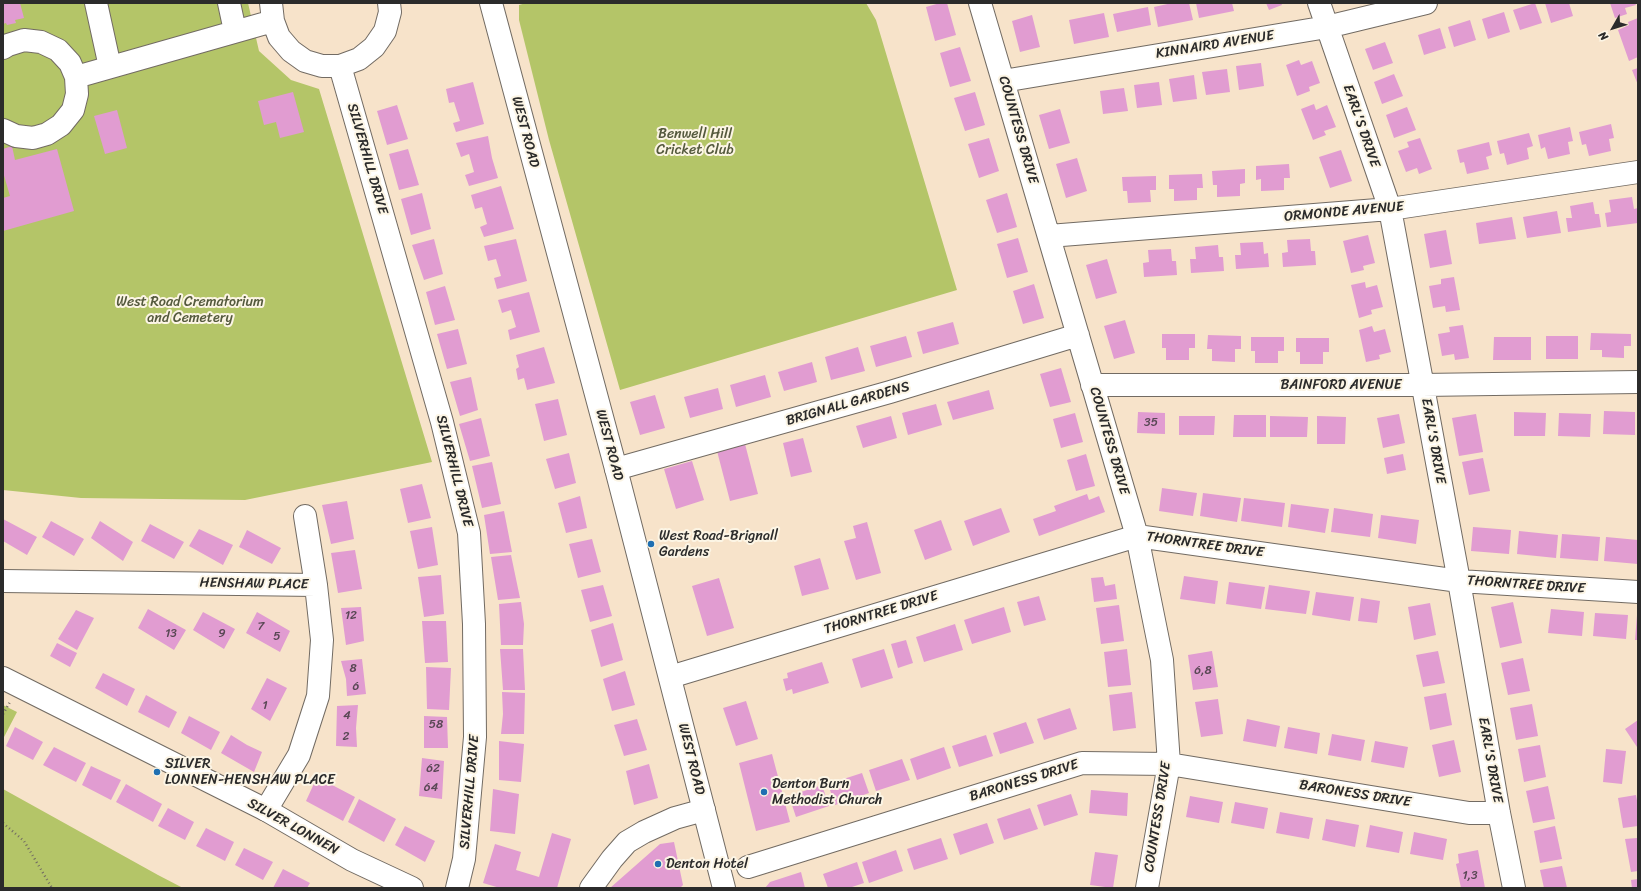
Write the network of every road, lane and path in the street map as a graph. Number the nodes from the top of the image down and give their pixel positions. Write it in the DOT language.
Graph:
graph roads {
  1 [pos="96,3"];
  2 [pos="229,3"];
  3 [pos="389,3"];
  4 [pos="491,3"];
  5 [pos="980,3"];
  6 [pos="1319,3"];
  7 [pos="1426,3"];
  8 [pos="272,12"];
  9 [pos="1327,27"];
  10 [pos="235,31"];
  11 [pos="3,48"];
  12 [pos="340,66"];
  13 [pos="110,67"];
  14 [pos="76,77"];
  15 [pos="1003,81"];
  16 [pos="3,130"];
  17 [pos="1638,172"];
  18 [pos="1390,209"];
  19 [pos="1049,236"];
  20 [pos="1078,335"];
  21 [pos="1638,382"];
  22 [pos="1092,385"];
  23 [pos="1422,385"];
  24 [pos="616,469"];
  25 [pos="305,516"];
  26 [pos="1136,536"];
  27 [pos="3,581"];
  28 [pos="1458,581"];
  29 [pos="316,585"];
  30 [pos="1638,592"];
  31 [pos="670,677"];
  32 [pos="3,678"];
  33 [pos="1169,764"];
  34 [pos="266,810"];
  35 [pos="704,810"];
  36 [pos="1499,813"];
  37 [pos="3,822"];
  38 [pos="748,867"];
  39 [pos="52,888"];
  40 [pos="412,888"];
  41 [pos="457,888"];
  42 [pos="591,888"];
  43 [pos="724,888"];
  44 [pos="1146,888"];
  45 [pos="1514,888"];
  1 -- 13 [label="street"];
  2 -- 10 [label="street"];
  3 -- 12 [label="street"];
  4 -- 24 [label="street, WEST ROAD"];
  5 -- 15 [label="street, COUNTESS DRIVE"];
  6 -- 9 [label="street, EARL'S DRIVE"];
  7 -- 9 [label="street, KINNAIRD AVENUE"];
  8 -- 10 [label="street"];
  8 -- 12 [label="street"];
  9 -- 15 [label="street, KINNAIRD AVENUE"];
  9 -- 18 [label="street, EARL'S DRIVE"];
  10 -- 13 [label="street"];
  11 -- 14 [label="street"];
  12 -- 41 [label="street, SILVERHILL DRIVE"];
  13 -- 14 [label="street"];
  14 -- 16 [label="street"];
  15 -- 19 [label="street, COUNTESS DRIVE"];
  17 -- 18 [label="street, ORMONDE AVENUE"];
  18 -- 19 [label="street, ORMONDE AVENUE"];
  18 -- 23 [label="street, EARL'S DRIVE"];
  19 -- 20 [label="street, COUNTESS DRIVE"];
  20 -- 22 [label="street, COUNTESS DRIVE"];
  20 -- 24 [label="street, BRIGNALL GARDENS"];
  21 -- 23 [label="street, BAINFORD AVENUE"];
  22 -- 23 [label="street, BAINFORD AVENUE"];
  22 -- 26 [label="street, COUNTESS DRIVE"];
  23 -- 28 [label="street, EARL'S DRIVE"];
  24 -- 31 [label="street, WEST ROAD"];
  25 -- 29 [label="street"];
  26 -- 28 [label="street, THORNTREE DRIVE"];
  26 -- 31 [label="street, THORNTREE DRIVE"];
  26 -- 33 [label="street, COUNTESS DRIVE"];
  27 -- 29 [label="street, HENSHAW PLACE"];
  28 -- 30 [label="street, THORNTREE DRIVE"];
  28 -- 36 [label="street, EARL'S DRIVE"];
  29 -- 34 [label="street, HENSHAW PLACE"];
  31 -- 35 [label="street, WEST ROAD"];
  32 -- 34 [label="street, SILVER LONNEN"];
  33 -- 36 [label="street, BARONESS DRIVE"];
  33 -- 38 [label="street, BARONESS DRIVE"];
  33 -- 44 [label="street, COUNTESS DRIVE"];
  34 -- 40 [label="street, SILVER LONNEN"];
  35 -- 42 [label="street"];
  35 -- 43 [label="street, WEST ROAD"];
  36 -- 45 [label="street, EARL'S DRIVE"];
  37 -- 39 [label="path"];
}
